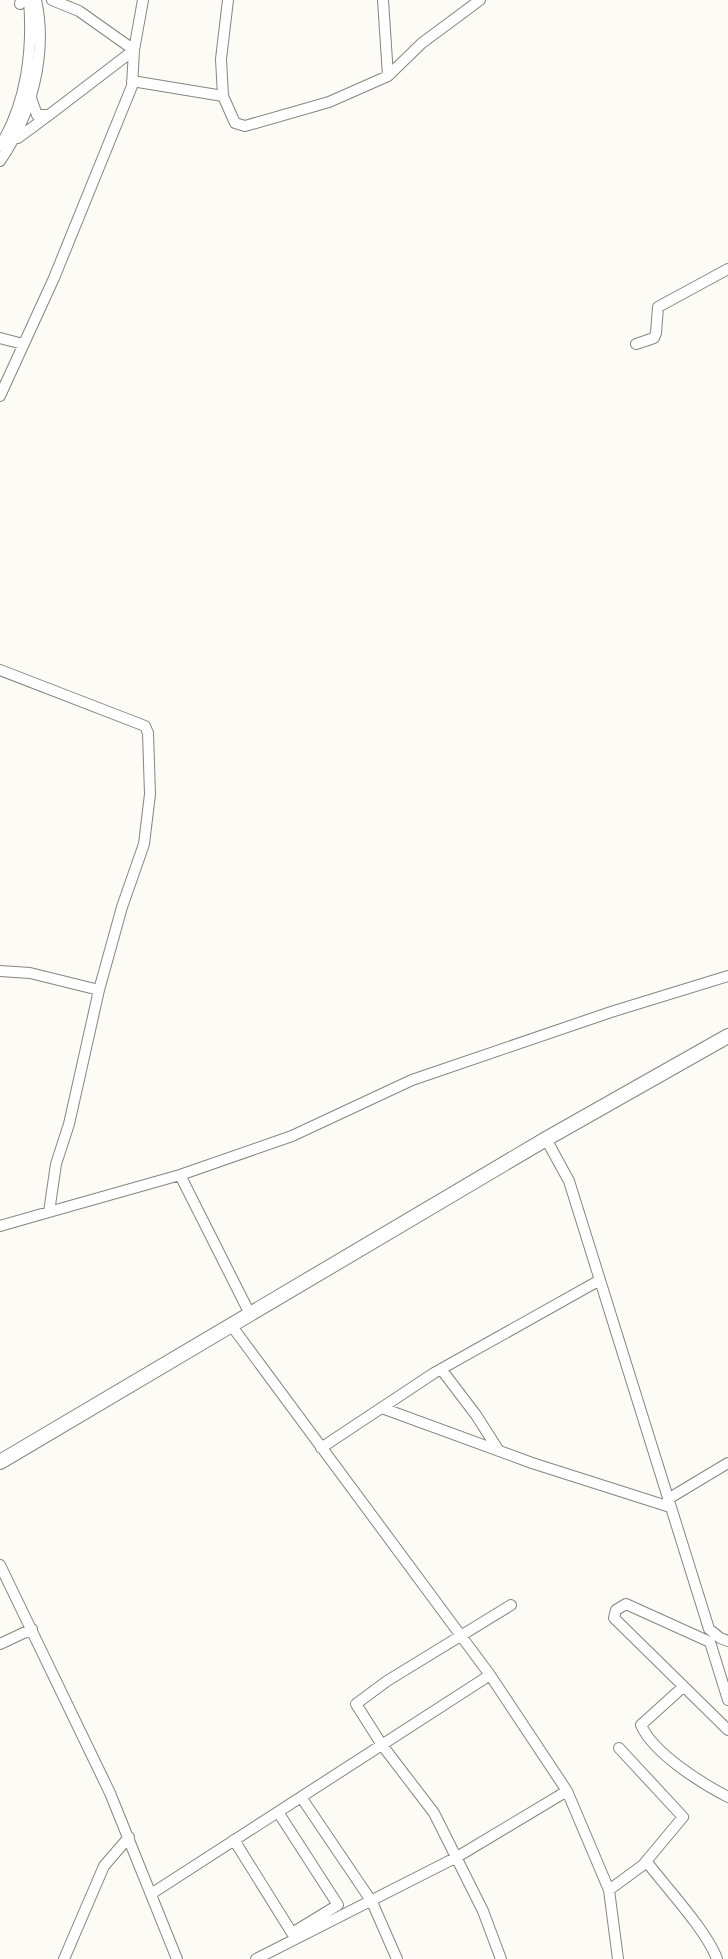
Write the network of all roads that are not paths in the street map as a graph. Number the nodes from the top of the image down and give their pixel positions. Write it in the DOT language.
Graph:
graph roads {
  1 [pos="36,0"];
  2 [pos="52,0"];
  3 [pos="144,0"];
  4 [pos="228,0"];
  5 [pos="383,0"];
  6 [pos="480,0"];
  7 [pos="23,1"];
  8 [pos="134,50"];
  9 [pos="388,76"];
  10 [pos="132,80"];
  11 [pos="30,96"];
  12 [pos="223,96"];
  13 [pos="49,115"];
  14 [pos="14,140"];
  15 [pos="0,146"];
  16 [pos="0,161"];
  17 [pos="0,171"];
  18 [pos="728,269"];
  19 [pos="0,338"];
  20 [pos="23,344"];
  21 [pos="636,344"];
  22 [pos="0,396"];
  23 [pos="0,670"];
  24 [pos="0,971"];
  25 [pos="728,976"];
  26 [pos="99,990"];
  27 [pos="728,1036"];
  28 [pos="546,1139"];
  29 [pos="180,1175"];
  30 [pos="49,1212"];
  31 [pos="0,1226"];
  32 [pos="600,1280"];
  33 [pos="250,1314"];
  34 [pos="231,1325"];
  35 [pos="441,1369"];
  36 [pos="382,1408"];
  37 [pos="321,1448"];
  38 [pos="499,1451"];
  39 [pos="0,1462"];
  40 [pos="728,1463"];
  41 [pos="669,1503"];
  42 [pos="0,1565"];
  43 [pos="511,1605"];
  44 [pos="32,1629"];
  45 [pos="461,1635"];
  46 [pos="728,1641"];
  47 [pos="0,1644"];
  48 [pos="490,1675"];
  49 [pos="683,1687"];
  50 [pos="728,1700"];
  51 [pos="728,1730"];
  52 [pos="382,1745"];
  53 [pos="619,1748"];
  54 [pos="567,1791"];
  55 [pos="301,1797"];
  56 [pos="728,1797"];
  57 [pos="278,1812"];
  58 [pos="129,1837"];
  59 [pos="234,1840"];
  60 [pos="457,1857"];
  61 [pos="646,1861"];
  62 [pos="609,1890"];
  63 [pos="151,1894"];
  64 [pos="372,1902"];
  65 [pos="64,1959"];
  66 [pos="177,1959"];
  67 [pos="256,1959"];
  68 [pos="397,1959"];
  69 [pos="502,1959"];
  70 [pos="618,1959"];
  71 [pos="717,1959"];
  1 -- 11 [label="street"];
  2 -- 8 [label="street"];
  3 -- 8 [label="street"];
  4 -- 12 [label="street"];
  5 -- 9 [label="street"];
  6 -- 9 [label="street"];
  7 -- 15 [label="street"];
  8 -- 10 [label="street"];
  8 -- 13 [label="street"];
  9 -- 12 [label="street"];
  10 -- 12 [label="street"];
  10 -- 20 [label="street"];
  11 -- 13 [label="street"];
  11 -- 14 [label="street"];
  13 -- 14 [label="street"];
  14 -- 16 [label="street"];
  14 -- 17 [label="street"];
  18 -- 21 [label="street"];
  19 -- 20 [label="street"];
  20 -- 22 [label="street"];
  23 -- 26 [label="street"];
  24 -- 26 [label="street"];
  25 -- 29 [label="street"];
  26 -- 30 [label="street"];
  27 -- 28 [label="main road"];
  28 -- 32 [label="street"];
  28 -- 33 [label="main road"];
  29 -- 30 [label="street"];
  29 -- 33 [label="street"];
  30 -- 31 [label="street"];
  32 -- 35 [label="street"];
  32 -- 41 [label="street"];
  33 -- 34 [label="main road"];
  34 -- 37 [label="street"];
  34 -- 39 [label="main road"];
  35 -- 36 [label="street"];
  35 -- 38 [label="street"];
  36 -- 37 [label="street"];
  36 -- 38 [label="street"];
  37 -- 45 [label="street"];
  38 -- 41 [label="street"];
  40 -- 41 [label="street"];
  41 -- 46 [label="street"];
  42 -- 44 [label="street"];
  43 -- 45 [label="street"];
  44 -- 47 [label="street"];
  44 -- 58 [label="street"];
  45 -- 48 [label="street"];
  45 -- 52 [label="street"];
  48 -- 52 [label="street"];
  48 -- 54 [label="street"];
  49 -- 50 [label="street"];
  49 -- 51 [label="street"];
  49 -- 56 [label="street"];
  52 -- 55 [label="street"];
  52 -- 60 [label="street"];
  53 -- 61 [label="street"];
  54 -- 60 [label="street"];
  54 -- 62 [label="street"];
  55 -- 57 [label="street"];
  55 -- 64 [label="street"];
  57 -- 59 [label="street"];
  57 -- 59 [label="street"];
  58 -- 63 [label="street"];
  58 -- 65 [label="street"];
  59 -- 63 [label="street"];
  60 -- 64 [label="street"];
  60 -- 69 [label="street"];
  61 -- 62 [label="street"];
  61 -- 71 [label="street"];
  62 -- 70 [label="street"];
  63 -- 66 [label="street"];
  64 -- 67 [label="street"];
  64 -- 68 [label="street"];
}
